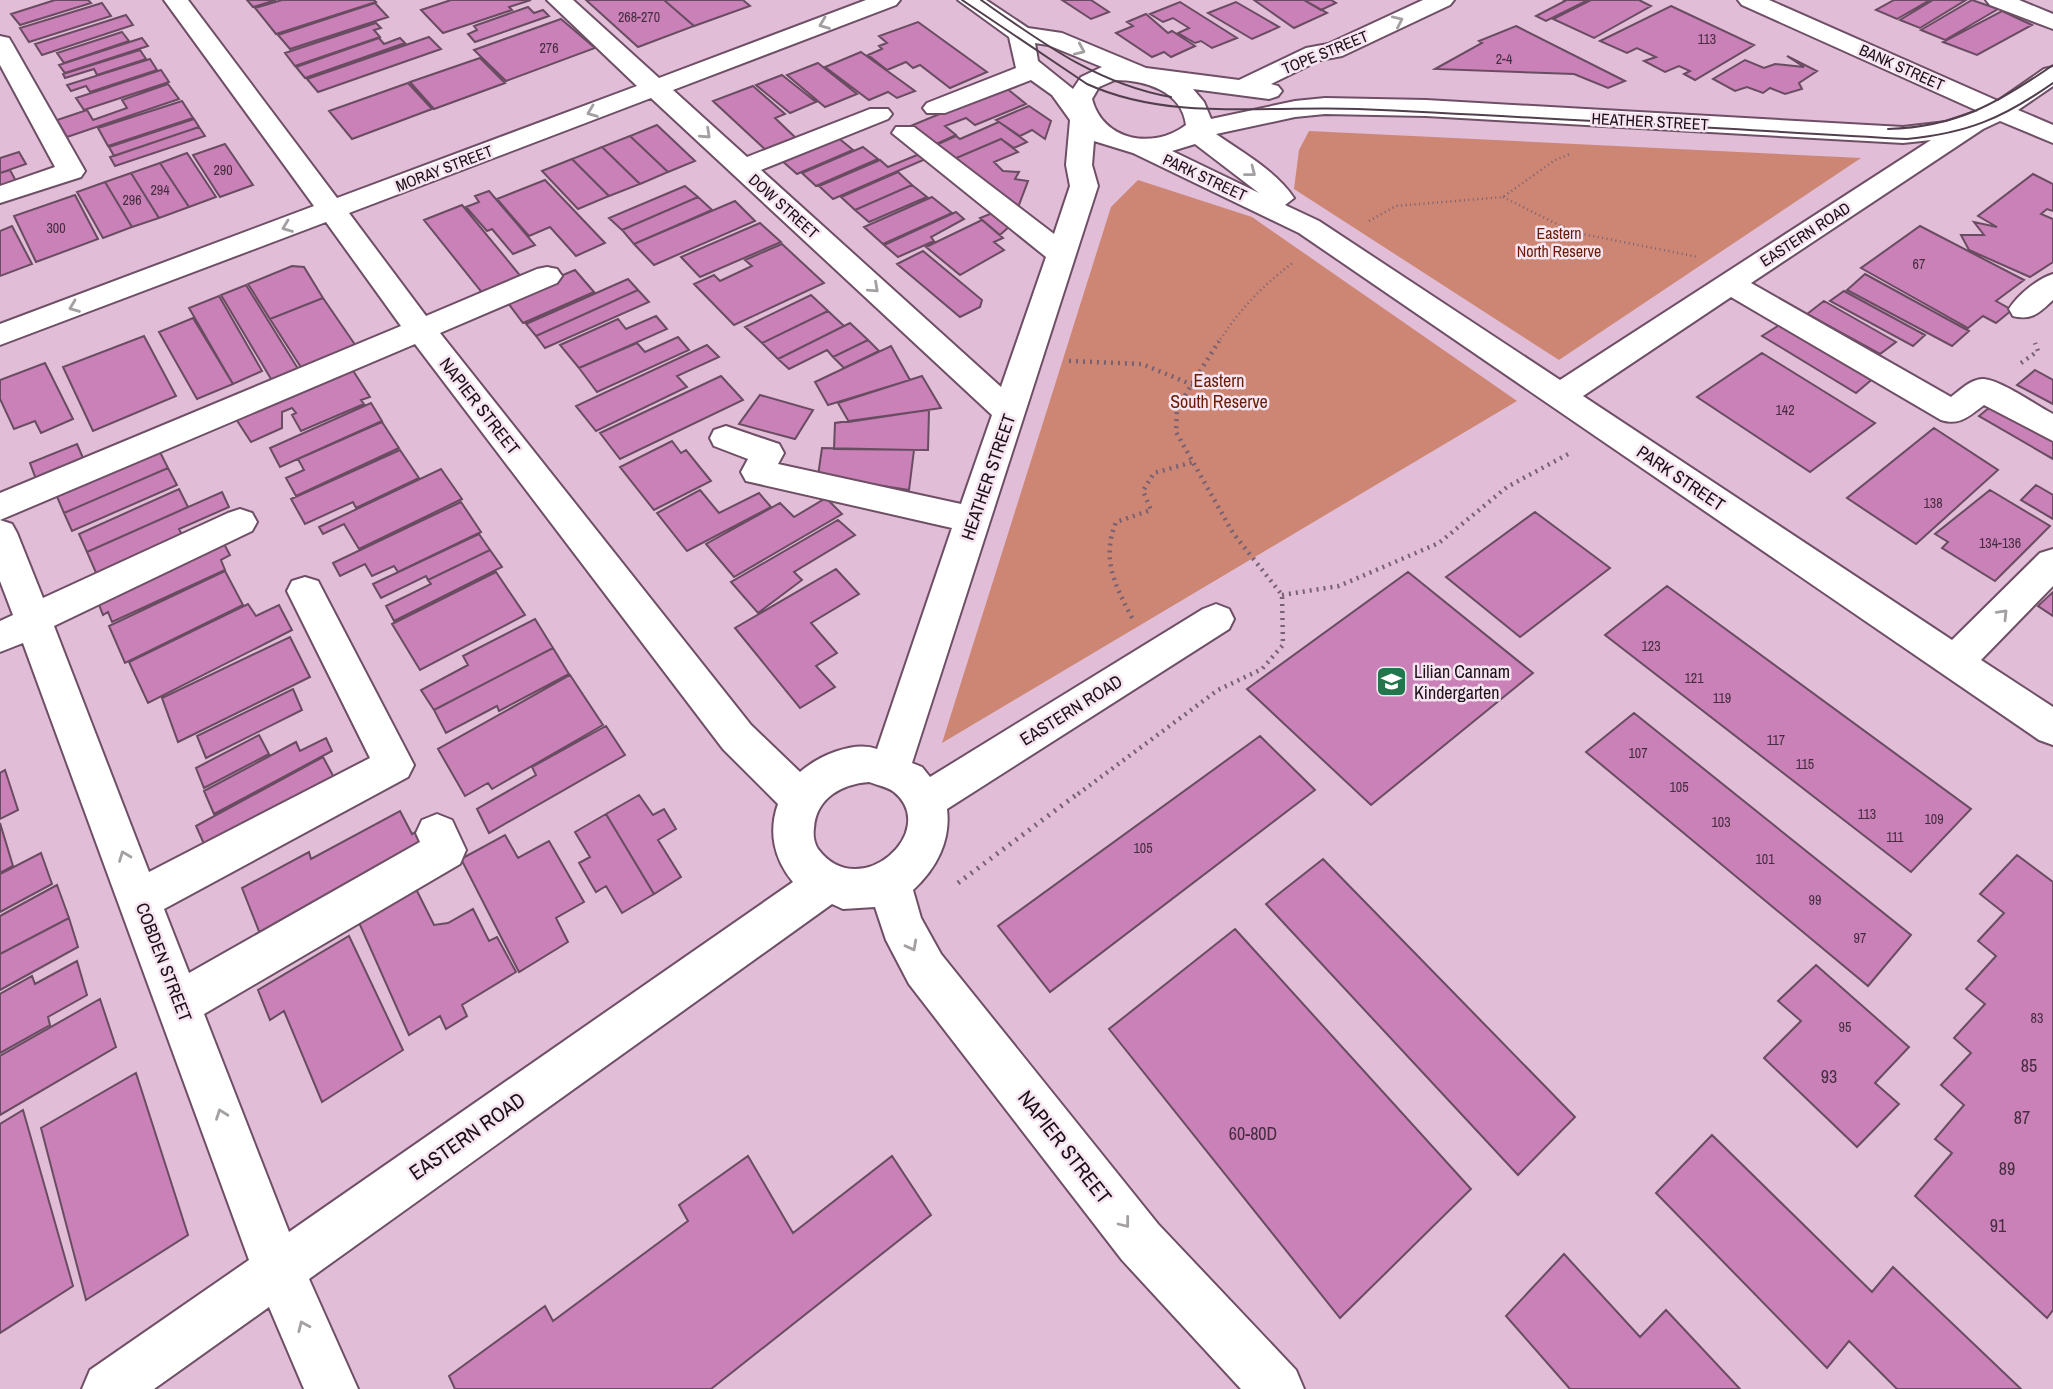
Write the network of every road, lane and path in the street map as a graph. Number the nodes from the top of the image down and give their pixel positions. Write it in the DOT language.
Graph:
graph roads {
  1 [pos="176,0"];
  2 [pos="559,0"];
  3 [pos="834,0"];
  4 [pos="888,0"];
  5 [pos="970,0"];
  6 [pos="1442,0"];
  7 [pos="1750,0"];
  8 [pos="1998,0"];
  9 [pos="2053,22"];
  10 [pos="1021,34"];
  11 [pos="0,43"];
  12 [pos="1034,69"];
  13 [pos="2053,74"];
  14 [pos="1145,75"];
  15 [pos="647,80"];
  16 [pos="1246,86"];
  17 [pos="1325,106"];
  18 [pos="936,108"];
  19 [pos="2000,111"];
  20 [pos="879,114"];
  21 [pos="1082,118"];
  22 [pos="1974,123"];
  23 [pos="1197,131"];
  24 [pos="905,133"];
  25 [pos="2053,135"];
  26 [pos="1138,146"];
  27 [pos="1578,150"];
  28 [pos="743,169"];
  29 [pos="1084,186"];
  30 [pos="0,195"];
  31 [pos="1503,197"];
  32 [pos="324,201"];
  33 [pos="1366,223"];
  34 [pos="1309,226"];
  35 [pos="1062,254"];
  36 [pos="1708,260"];
  37 [pos="1296,261"];
  38 [pos="547,276"];
  39 [pos="1729,284"];
  40 [pos="2053,284"];
  41 [pos="2024,309"];
  42 [pos="0,311"];
  43 [pos="419,328"];
  44 [pos="0,335"];
  45 [pos="1060,362"];
  46 [pos="1193,385"];
  47 [pos="1983,390"];
  48 [pos="1559,396"];
  49 [pos="1177,408"];
  50 [pos="1010,413"];
  51 [pos="1608,429"];
  52 [pos="2053,429"];
  53 [pos="726,438"];
  54 [pos="1193,461"];
  55 [pos="0,507"];
  56 [pos="974,520"];
  57 [pos="240,522"];
  58 [pos="2,546"];
  59 [pos="2053,563"];
  60 [pos="305,591"];
  61 [pos="1282,595"];
  62 [pos="1132,618"];
  63 [pos="1216,619"];
  64 [pos="22,626"];
  65 [pos="1955,662"];
  66 [pos="2053,728"];
  67 [pos="890,768"];
  68 [pos="800,799"];
  69 [pos="926,801"];
  70 [pos="437,833"];
  71 [pos="889,882"];
  72 [pos="825,884"];
  73 [pos="141,899"];
  74 [pos="180,1003"];
  75 [pos="278,1269"];
  76 [pos="109,1389"];
  77 [pos="331,1389"];
  78 [pos="1277,1389"];
  1 -- 32 [label="street, NAPIER STREET"];
  2 -- 15 [label="street, DOW STREET"];
  3 -- 15 [label="street, MORAY STREET"];
  4 -- 15 [label="street, MORAY STREET, one-way"];
  5 -- 10 [label="street"];
  16 -- 6 [label="street, TOPE STREET, one-way"];
  7 -- 19 [label="street, BANK STREET"];
  8 -- 9 [label="street"];
  10 -- 12 [label="street"];
  10 -- 14 [label="street, one-way"];
  11 -- 30 [label="street"];
  12 -- 18 [label="street"];
  12 -- 21 [label="street"];
  13 -- 19 [label="street, EASTERN ROAD"];
  14 -- 16 [label="street, HEATHER STREET"];
  14 -- 21 [label="street"];
  14 -- 23 [label="street"];
  15 -- 28 [label="street, DOW STREET, one-way"];
  15 -- 32 [label="street, MORAY STREET"];
  16 -- 17 [label="street, HEATHER STREET"];
  17 -- 22 [label="street, HEATHER STREET"];
  17 -- 23 [label="street, HEATHER STREET"];
  19 -- 22 [label="street, EASTERN ROAD"];
  19 -- 25 [label="street, BANK STREET"];
  20 -- 28 [label="street"];
  21 -- 26 [label="street"];
  21 -- 29 [label="street, HEATHER STREET"];
  22 -- 39 [label="street, EASTERN ROAD"];
  23 -- 26 [label="street"];
  23 -- 34 [label="street, PARK STREET, one-way"];
  24 -- 35 [label="street"];
  26 -- 29 [label="street"];
  26 -- 34 [label="street, PARK STREET"];
  27 -- 31 [label="path"];
  28 -- 50 [label="street, DOW STREET, one-way"];
  29 -- 35 [label="street, HEATHER STREET"];
  31 -- 33 [label="path"];
  31 -- 36 [label="path"];
  32 -- 42 [label="street, MORAY STREET"];
  32 -- 43 [label="street, NAPIER STREET"];
  32 -- 44 [label="street, MORAY STREET, one-way"];
  34 -- 48 [label="street, PARK STREET"];
  35 -- 50 [label="street, HEATHER STREET"];
  37 -- 46 [label="path"];
  38 -- 43 [label="street"];
  39 -- 47 [label="street"];
  39 -- 48 [label="street, EASTERN ROAD"];
  40 -- 41 [label="street"];
  41 -- 47 [label="path"];
  43 -- 55 [label="street"];
  43 -- 68 [label="street, NAPIER STREET"];
  45 -- 46 [label="path"];
  46 -- 49 [label="path"];
  47 -- 52 [label="street"];
  48 -- 51 [label="street, PARK STREET"];
  50 -- 56 [label="street, HEATHER STREET"];
  51 -- 61 [label="path"];
  51 -- 65 [label="street, PARK STREET"];
  53 -- 56 [label="street"];
  54 -- 62 [label="path"];
  56 -- 67 [label="street, HEATHER STREET"];
  57 -- 64 [label="street"];
  58 -- 64 [label="street, COBDEN STREET"];
  65 -- 59 [label="street, one-way"];
  60 -- 73 [label="street"];
  63 -- 69 [label="street, EASTERN ROAD"];
  73 -- 64 [label="street, COBDEN STREET, one-way"];
  65 -- 66 [label="street, PARK STREET"];
  67 -- 68 [label="street"];
  67 -- 69 [label="street"];
  68 -- 72 [label="street"];
  69 -- 71 [label="street"];
  70 -- 74 [label="street"];
  71 -- 72 [label="street"];
  71 -- 78 [label="street, NAPIER STREET, one-way"];
  72 -- 75 [label="street, EASTERN ROAD"];
  73 -- 74 [label="street, COBDEN STREET"];
  75 -- 74 [label="street, COBDEN STREET, one-way"];
  75 -- 76 [label="street, EASTERN ROAD"];
  77 -- 75 [label="street, COBDEN STREET, one-way"];
}
